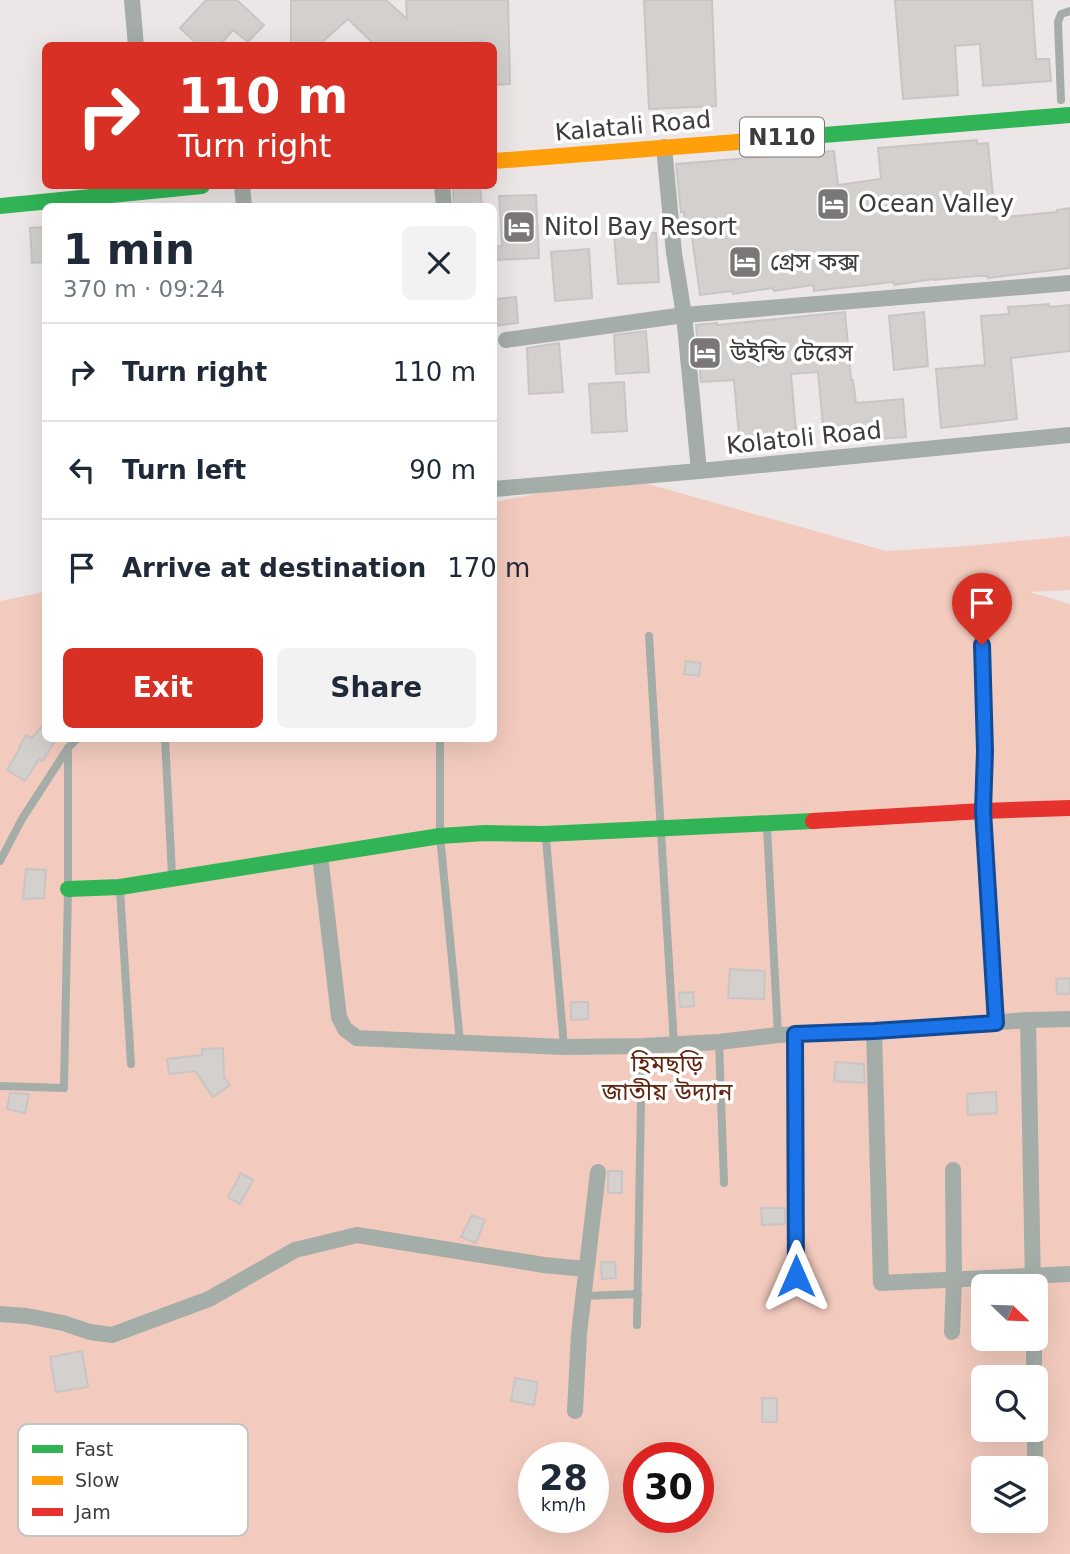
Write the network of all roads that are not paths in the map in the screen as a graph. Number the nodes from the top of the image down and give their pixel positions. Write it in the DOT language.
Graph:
graph roads {
  1 [pos="132,0"];
  2 [pos="1070,11"];
  3 [pos="136,42"];
  4 [pos="1060,100"];
  5 [pos="1070,115"];
  6 [pos="753,121"];
  7 [pos="754,139"];
  8 [pos="664,147"];
  9 [pos="497,161"];
  10 [pos="172,189"];
  11 [pos="0,206"];
  12 [pos="1070,283"];
  13 [pos="684,315"];
  14 [pos="506,340"];
  15 [pos="1070,435"];
  16 [pos="699,471"];
  17 [pos="497,489"];
  18 [pos="649,636"];
  19 [pos="982,645"];
  20 [pos="74,742"];
  21 [pos="165,742"];
  22 [pos="440,742"];
  23 [pos="68,748"];
  24 [pos="1070,808"];
  25 [pos="983,811"];
  26 [pos="767,824"];
  27 [pos="660,829"];
  28 [pos="545,834"];
  29 [pos="440,836"];
  30 [pos="320,855"];
  31 [pos="0,861"];
  32 [pos="172,879"];
  33 [pos="120,887"];
  34 [pos="68,888"];
  35 [pos="1070,1019"];
  36 [pos="1028,1020"];
  37 [pos="996,1023"];
  38 [pos="874,1031"];
  39 [pos="795,1034"];
  40 [pos="778,1035"];
  41 [pos="719,1042"];
  42 [pos="460,1043"];
  43 [pos="674,1044"];
  44 [pos="642,1046"];
  45 [pos="564,1047"];
  46 [pos="131,1064"];
  47 [pos="0,1086"];
  48 [pos="953,1170"];
  49 [pos="598,1172"];
  50 [pos="724,1182"];
  51 [pos="586,1269"];
  52 [pos="1033,1274"];
  53 [pos="1070,1274"];
  54 [pos="796,1276"];
  55 [pos="1048,1278"];
  56 [pos="954,1280"];
  57 [pos="971,1280"];
  58 [pos="638,1294"];
  59 [pos="585,1296"];
  60 [pos="0,1314"];
  61 [pos="637,1325"];
  62 [pos="952,1332"];
  63 [pos="575,1411"];
  1 -- 3 [label="street"];
  2 -- 4 [label="lane"];
  5 -- 7 [label="main road, Kalatali Road / N110"];
  6 -- 7 [label="main road"];
  7 -- 8 [label="main road, Kalatali Road / N110"];
  8 -- 9 [label="main road, Kalatali Road / N110"];
  8 -- 13 [label="street, Kolatoli Road"];
  10 -- 11 [label="main road"];
  12 -- 13 [label="street"];
  13 -- 14 [label="street"];
  13 -- 16 [label="street, Kolatoli Road"];
  15 -- 16 [label="street, Kolatoli Road"];
  16 -- 17 [label="street"];
  18 -- 27 [label="lane"];
  19 -- 25 [label="street"];
  20 -- 23 [label="lane"];
  21 -- 32 [label="lane"];
  22 -- 29 [label="lane"];
  23 -- 31 [label="lane"];
  23 -- 34 [label="lane"];
  24 -- 25 [label="main road"];
  25 -- 26 [label="main road"];
  25 -- 37 [label="street"];
  26 -- 27 [label="main road"];
  26 -- 40 [label="lane"];
  27 -- 28 [label="main road"];
  27 -- 43 [label="lane"];
  28 -- 29 [label="main road"];
  28 -- 45 [label="lane"];
  29 -- 30 [label="main road"];
  29 -- 42 [label="lane"];
  30 -- 32 [label="main road"];
  30 -- 42 [label="street"];
  32 -- 33 [label="main road"];
  33 -- 34 [label="main road"];
  33 -- 46 [label="lane"];
  34 -- 47 [label="lane"];
  35 -- 36 [label="street"];
  36 -- 37 [label="street"];
  36 -- 52 [label="street"];
  37 -- 38 [label="street"];
  38 -- 39 [label="street"];
  38 -- 56 [label="street"];
  39 -- 40 [label="street"];
  39 -- 54 [label="street"];
  40 -- 41 [label="street"];
  41 -- 43 [label="street"];
  41 -- 50 [label="lane"];
  42 -- 45 [label="street"];
  43 -- 44 [label="street"];
  44 -- 45 [label="street"];
  44 -- 58 [label="lane"];
  48 -- 56 [label="street"];
  49 -- 51 [label="street"];
  51 -- 59 [label="street"];
  51 -- 60 [label="street"];
  53 -- 55 [label="street"];
  56 -- 57 [label="street"];
  56 -- 62 [label="street"];
  58 -- 59 [label="lane"];
  58 -- 61 [label="lane"];
  59 -- 63 [label="street"];
}
